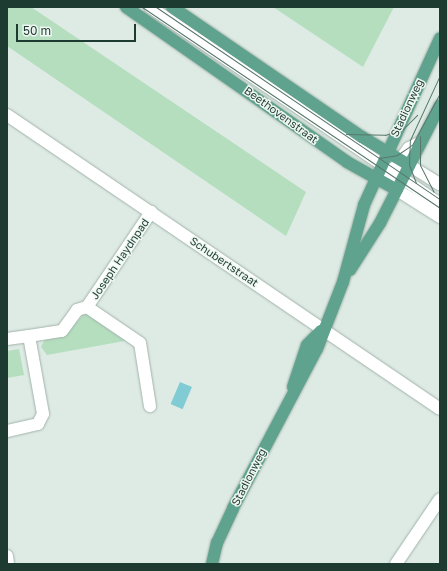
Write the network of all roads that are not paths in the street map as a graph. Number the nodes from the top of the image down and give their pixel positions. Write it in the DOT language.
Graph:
graph roads {
  1 [pos="126,7"];
  2 [pos="150,7"];
  3 [pos="172,7"];
  4 [pos="440,38"];
  5 [pos="440,105"];
  6 [pos="7,114"];
  7 [pos="387,152"];
  8 [pos="405,162"];
  9 [pos="381,165"];
  10 [pos="392,172"];
  11 [pos="376,179"];
  12 [pos="402,179"];
  13 [pos="440,184"];
  14 [pos="397,190"];
  15 [pos="440,204"];
  16 [pos="152,212"];
  17 [pos="440,217"];
  18 [pos="343,282"];
  19 [pos="87,307"];
  20 [pos="323,329"];
  21 [pos="29,336"];
  22 [pos="7,339"];
  23 [pos="150,406"];
  24 [pos="440,409"];
  25 [pos="7,431"];
  26 [pos="440,499"];
  27 [pos="7,556"];
  28 [pos="8,564"];
  29 [pos="212,564"];
  30 [pos="396,564"];
  1 -- 11 [label="main road, Beethovenstraat"];
  2 -- 9 [label="street, Beethovenstraat"];
  3 -- 7 [label="main road"];
  4 -- 7 [label="main road, Stadionweg"];
  5 -- 8 [label="main road, Stadionweg"];
  6 -- 16 [label="street, Schubertstraat"];
  7 -- 8 [label="main road"];
  7 -- 9 [label="main road, Stadionweg"];
  8 -- 10 [label="street, Stadionweg"];
  8 -- 12 [label="main road, Stadionweg"];
  8 -- 13 [label="street"];
  9 -- 10 [label="street, Beethovenstraat"];
  9 -- 11 [label="main road, Stadionweg"];
  10 -- 11 [label="street"];
  10 -- 12 [label="street, Beethovenstraat"];
  10 -- 14 [label="street"];
  11 -- 14 [label="main road, Beethovenstraat"];
  11 -- 18 [label="main road, Stadionweg"];
  12 -- 14 [label="main road, Stadionweg"];
  12 -- 15 [label="street, Beethovenstraat"];
  14 -- 17 [label="street, Beethovenstraat"];
  14 -- 18 [label="main road, Stadionweg"];
  16 -- 19 [label="street, Joseph Haydnpad"];
  16 -- 20 [label="street, Schubertstraat"];
  18 -- 20 [label="main road, Stadionweg"];
  19 -- 21 [label="street, Joseph Haydnpad"];
  19 -- 23 [label="street"];
  20 -- 24 [label="street, Schubertstraat"];
  20 -- 29 [label="main road, Stadionweg"];
  21 -- 22 [label="street, Joseph Haydnpad"];
  21 -- 25 [label="street"];
  26 -- 30 [label="street"];
  27 -- 28 [label="street"];
}
